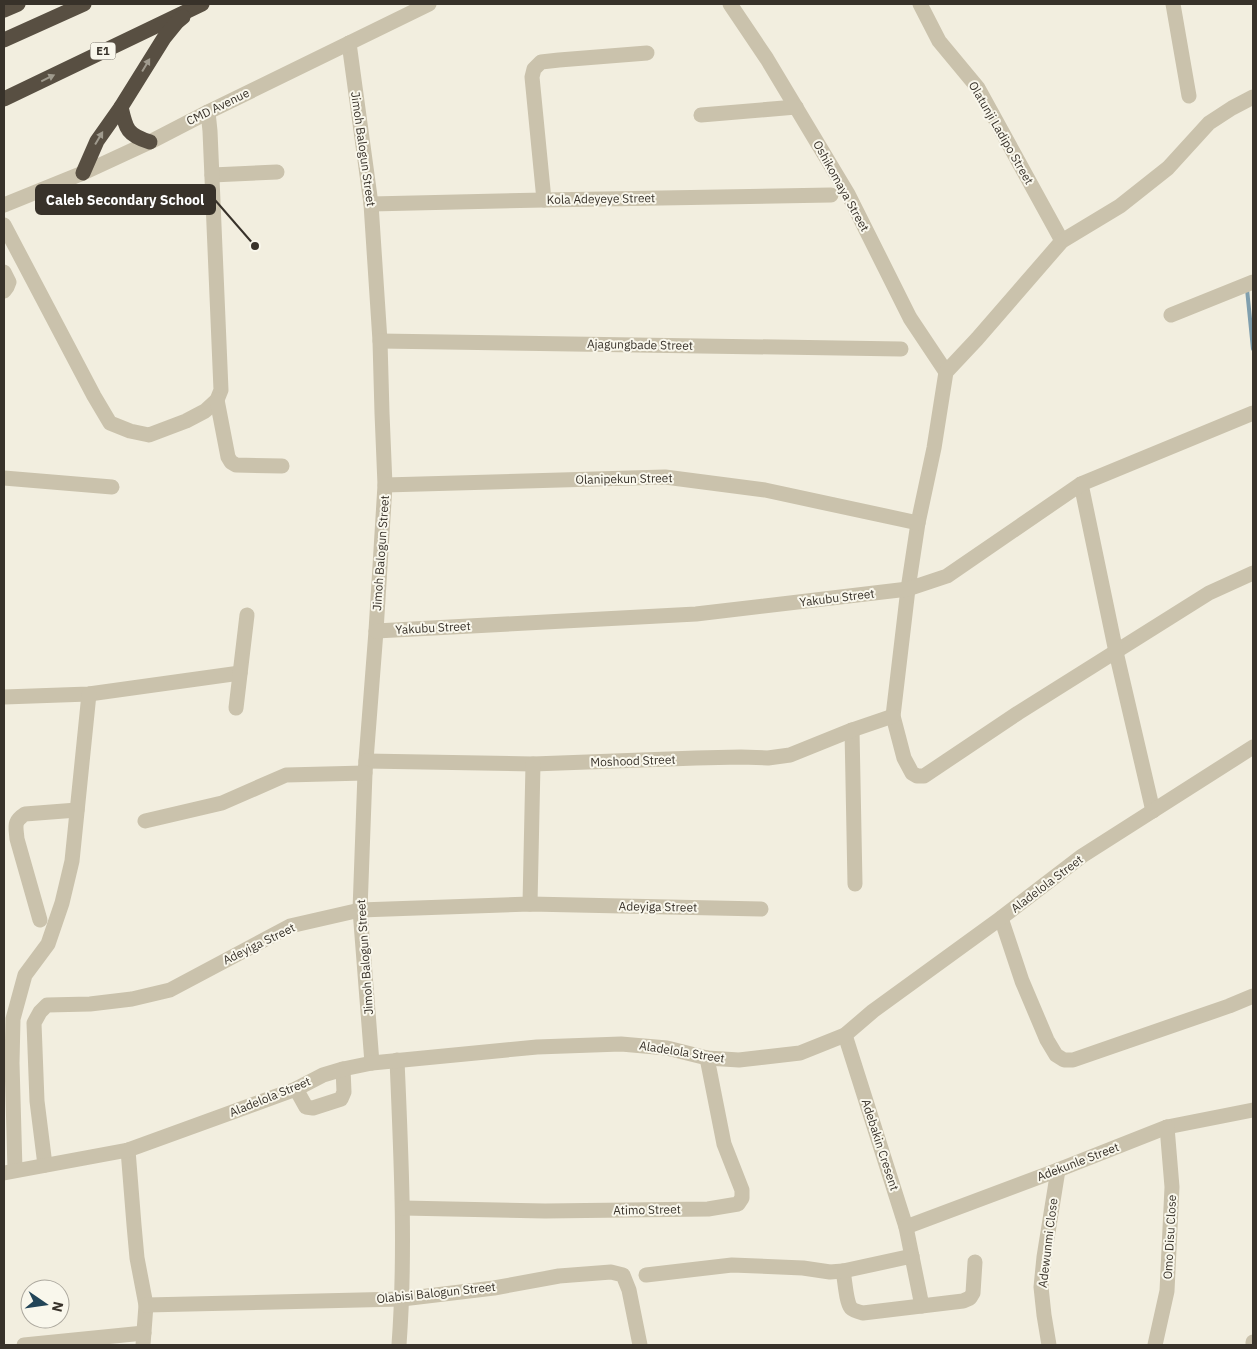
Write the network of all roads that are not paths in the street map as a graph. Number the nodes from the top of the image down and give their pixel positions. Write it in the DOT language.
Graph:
graph roads {
  1 [pos="18,4"];
  2 [pos="84,4"];
  3 [pos="429,4"];
  4 [pos="730,4"];
  5 [pos="920,4"];
  6 [pos="1173,4"];
  7 [pos="200,5"];
  8 [pos="4,10"];
  9 [pos="4,40"];
  10 [pos="349,43"];
  11 [pos="647,53"];
  12 [pos="1189,96"];
  13 [pos="1253,97"];
  14 [pos="4,99"];
  15 [pos="121,107"];
  16 [pos="796,107"];
  17 [pos="208,112"];
  18 [pos="701,115"];
  19 [pos="150,142"];
  20 [pos="277,172"];
  21 [pos="83,173"];
  22 [pos="212,175"];
  23 [pos="831,195"];
  24 [pos="544,200"];
  25 [pos="371,204"];
  26 [pos="4,205"];
  27 [pos="4,225"];
  28 [pos="1062,241"];
  29 [pos="4,272"];
  30 [pos="1253,282"];
  31 [pos="4,291"];
  32 [pos="1171,315"];
  33 [pos="380,341"];
  34 [pos="901,348"];
  35 [pos="946,372"];
  36 [pos="217,400"];
  37 [pos="1253,413"];
  38 [pos="282,466"];
  39 [pos="4,478"];
  40 [pos="1081,484"];
  41 [pos="385,485"];
  42 [pos="112,486"];
  43 [pos="918,523"];
  44 [pos="1253,573"];
  45 [pos="908,589"];
  46 [pos="247,615"];
  47 [pos="376,631"];
  48 [pos="1116,652"];
  49 [pos="240,673"];
  50 [pos="89,694"];
  51 [pos="4,697"];
  52 [pos="236,708"];
  53 [pos="893,716"];
  54 [pos="852,730"];
  55 [pos="1253,747"];
  56 [pos="533,764"];
  57 [pos="366,767"];
  58 [pos="77,810"];
  59 [pos="1153,811"];
  60 [pos="145,822"];
  61 [pos="855,884"];
  62 [pos="530,904"];
  63 [pos="762,909"];
  64 [pos="360,910"];
  65 [pos="1001,918"];
  66 [pos="40,920"];
  67 [pos="1253,996"];
  68 [pos="845,1035"];
  69 [pos="707,1058"];
  70 [pos="397,1060"];
  71 [pos="372,1063"];
  72 [pos="343,1069"];
  73 [pos="296,1089"];
  74 [pos="1253,1110"];
  75 [pos="1167,1127"];
  76 [pos="128,1150"];
  77 [pos="45,1164"];
  78 [pos="1058,1170"];
  79 [pos="9,1171"];
  80 [pos="403,1208"];
  81 [pos="906,1227"];
  82 [pos="912,1256"];
  83 [pos="976,1262"];
  84 [pos="843,1271"];
  85 [pos="646,1275"];
  86 [pos="402,1299"];
  87 [pos="146,1305"];
  88 [pos="922,1306"];
  89 [pos="144,1339"];
  90 [pos="24,1345"];
  91 [pos="399,1345"];
  92 [pos="640,1345"];
  93 [pos="1049,1345"];
  94 [pos="1155,1345"];
  1 -- 8 [label="highway"];
  2 -- 9 [label="highway"];
  3 -- 10 [label="street, CMD Avenue"];
  4 -- 16 [label="street, Oshikomaya Street"];
  5 -- 28 [label="street, Olatunji Ladipo Street"];
  6 -- 12 [label="street"];
  14 -- 7 [label="highway, E1, one-way"];
  15 -- 7 [label="highway, one-way"];
  10 -- 17 [label="street, CMD Avenue"];
  10 -- 25 [label="street, Jimoh Balogun Street"];
  11 -- 24 [label="street"];
  13 -- 28 [label="street"];
  15 -- 19 [label="highway"];
  21 -- 15 [label="highway, one-way"];
  16 -- 18 [label="street"];
  16 -- 35 [label="street, Oshikomaya Street"];
  17 -- 19 [label="street, CMD Avenue"];
  17 -- 22 [label="street"];
  19 -- 21 [label="street, CMD Avenue"];
  20 -- 22 [label="street"];
  21 -- 26 [label="street, CMD Avenue"];
  22 -- 36 [label="street"];
  23 -- 24 [label="street, Kola Adeyeye Street"];
  24 -- 25 [label="street, Kola Adeyeye Street"];
  25 -- 33 [label="street, Jimoh Balogun Street"];
  27 -- 36 [label="street"];
  28 -- 35 [label="street"];
  29 -- 31 [label="street"];
  30 -- 32 [label="street"];
  33 -- 34 [label="street, Ajagungbade Street"];
  33 -- 41 [label="street, Jimoh Balogun Street"];
  35 -- 43 [label="street"];
  36 -- 38 [label="street"];
  37 -- 40 [label="street, Yakubu Street"];
  39 -- 42 [label="street"];
  40 -- 45 [label="street, Yakubu Street"];
  40 -- 48 [label="street"];
  41 -- 43 [label="street, Olanipekun Street"];
  41 -- 47 [label="street, Jimoh Balogun Street"];
  43 -- 45 [label="street"];
  44 -- 48 [label="street"];
  45 -- 47 [label="street, Yakubu Street"];
  45 -- 53 [label="street"];
  46 -- 49 [label="street"];
  47 -- 57 [label="street, Jimoh Balogun Street"];
  48 -- 53 [label="street"];
  48 -- 59 [label="street"];
  49 -- 50 [label="street"];
  49 -- 52 [label="street"];
  50 -- 51 [label="street"];
  50 -- 58 [label="street"];
  53 -- 54 [label="street, Moshood Street"];
  54 -- 56 [label="street, Moshood Street"];
  54 -- 61 [label="street"];
  55 -- 59 [label="street, Aladelola Street"];
  56 -- 57 [label="street, Moshood Street"];
  56 -- 62 [label="street"];
  57 -- 60 [label="street, Moshood Street"];
  57 -- 64 [label="street, Jimoh Balogun Street"];
  58 -- 66 [label="street"];
  58 -- 79 [label="street"];
  59 -- 65 [label="street, Aladelola Street"];
  62 -- 63 [label="street, Adeyiga Street"];
  62 -- 64 [label="street, Adeyiga Street"];
  64 -- 71 [label="street, Jimoh Balogun Street"];
  64 -- 77 [label="street, Adeyiga Street"];
  65 -- 67 [label="street"];
  65 -- 68 [label="street, Aladelola Street"];
  68 -- 69 [label="street, Aladelola Street"];
  68 -- 81 [label="street, Adebakin Cresent"];
  69 -- 70 [label="street, Aladelola Street"];
  69 -- 80 [label="street, Atimo Street"];
  70 -- 71 [label="street, Aladelola Street"];
  70 -- 80 [label="street"];
  71 -- 72 [label="street, Aladelola Street"];
  72 -- 73 [label="street, Aladelola Street"];
  72 -- 73 [label="street"];
  73 -- 76 [label="street, Aladelola Street"];
  74 -- 75 [label="street, Adekunle Street"];
  75 -- 78 [label="street, Adekunle Street"];
  75 -- 94 [label="street, Omo Disu Close"];
  76 -- 77 [label="street, Aladelola Street"];
  76 -- 87 [label="street"];
  77 -- 79 [label="street, Aladelola Street"];
  78 -- 81 [label="street, Adekunle Street"];
  78 -- 93 [label="street, Adewunmi Close"];
  80 -- 86 [label="street"];
  81 -- 82 [label="street, Adebakin Cresent"];
  82 -- 84 [label="street"];
  82 -- 88 [label="street, Adebakin Cresent"];
  83 -- 88 [label="street"];
  84 -- 85 [label="street"];
  84 -- 88 [label="street"];
  86 -- 87 [label="street, Olabisi Balogun Street"];
  86 -- 91 [label="street"];
  86 -- 92 [label="street, Olabisi Balogun Street"];
  87 -- 89 [label="street"];
  89 -- 90 [label="street"];
}
